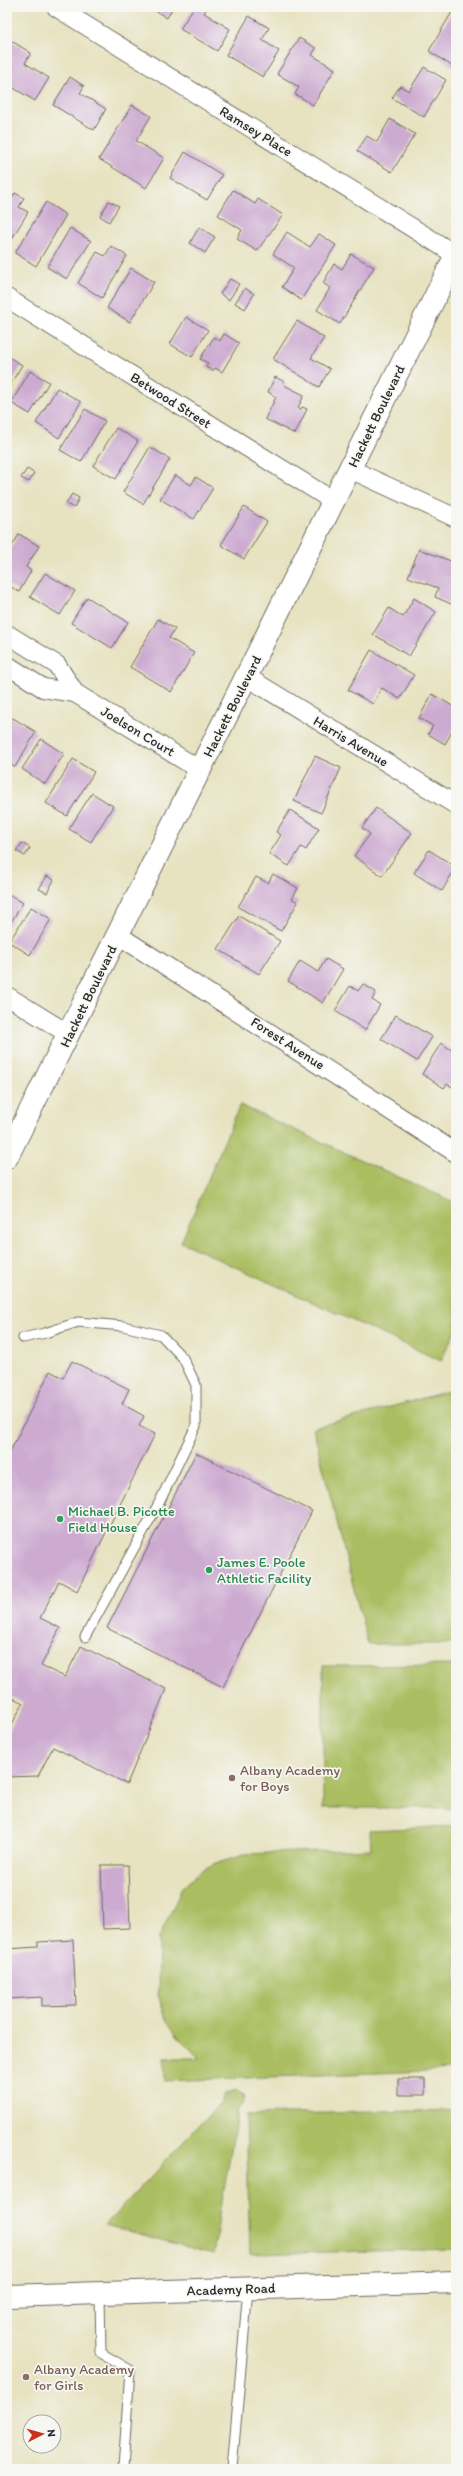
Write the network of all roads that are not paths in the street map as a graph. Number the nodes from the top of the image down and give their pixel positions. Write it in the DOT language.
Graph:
graph roads {
  1 [pos="56,7"];
  2 [pos="456,255"];
  3 [pos="7,298"];
  4 [pos="350,469"];
  5 [pos="335,502"];
  6 [pos="456,518"];
  7 [pos="7,634"];
  8 [pos="7,665"];
  9 [pos="246,677"];
  10 [pos="75,693"];
  11 [pos="200,770"];
  12 [pos="456,805"];
  13 [pos="118,935"];
  14 [pos="7,996"];
  15 [pos="70,1035"];
  16 [pos="456,1153"];
  17 [pos="7,1157"];
  18 [pos="23,1338"];
  19 [pos="85,1637"];
  20 [pos="456,2282"];
  21 [pos="248,2288"];
  22 [pos="100,2293"];
  23 [pos="7,2296"];
  24 [pos="123,2469"];
  25 [pos="232,2469"];
  1 -- 2 [label="street, Ramsey Place"];
  2 -- 4 [label="street, Hackett Boulevard"];
  3 -- 5 [label="street, Betwood Street"];
  4 -- 5 [label="street, Hackett Boulevard"];
  4 -- 6 [label="street"];
  5 -- 9 [label="street, Hackett Boulevard"];
  7 -- 10 [label="street, Joelson Court"];
  8 -- 10 [label="street, Joelson Court"];
  9 -- 11 [label="street, Hackett Boulevard"];
  9 -- 12 [label="street, Harris Avenue"];
  10 -- 11 [label="street, Joelson Court"];
  11 -- 13 [label="street, Hackett Boulevard"];
  13 -- 15 [label="street, Hackett Boulevard"];
  13 -- 16 [label="street, Forest Avenue"];
  14 -- 15 [label="street"];
  15 -- 17 [label="street, Hackett Boulevard"];
  18 -- 19 [label="lane"];
  20 -- 21 [label="street, Academy Road"];
  21 -- 22 [label="street, Academy Road"];
  21 -- 25 [label="lane"];
  22 -- 23 [label="street, Academy Road"];
  22 -- 24 [label="lane"];
}
